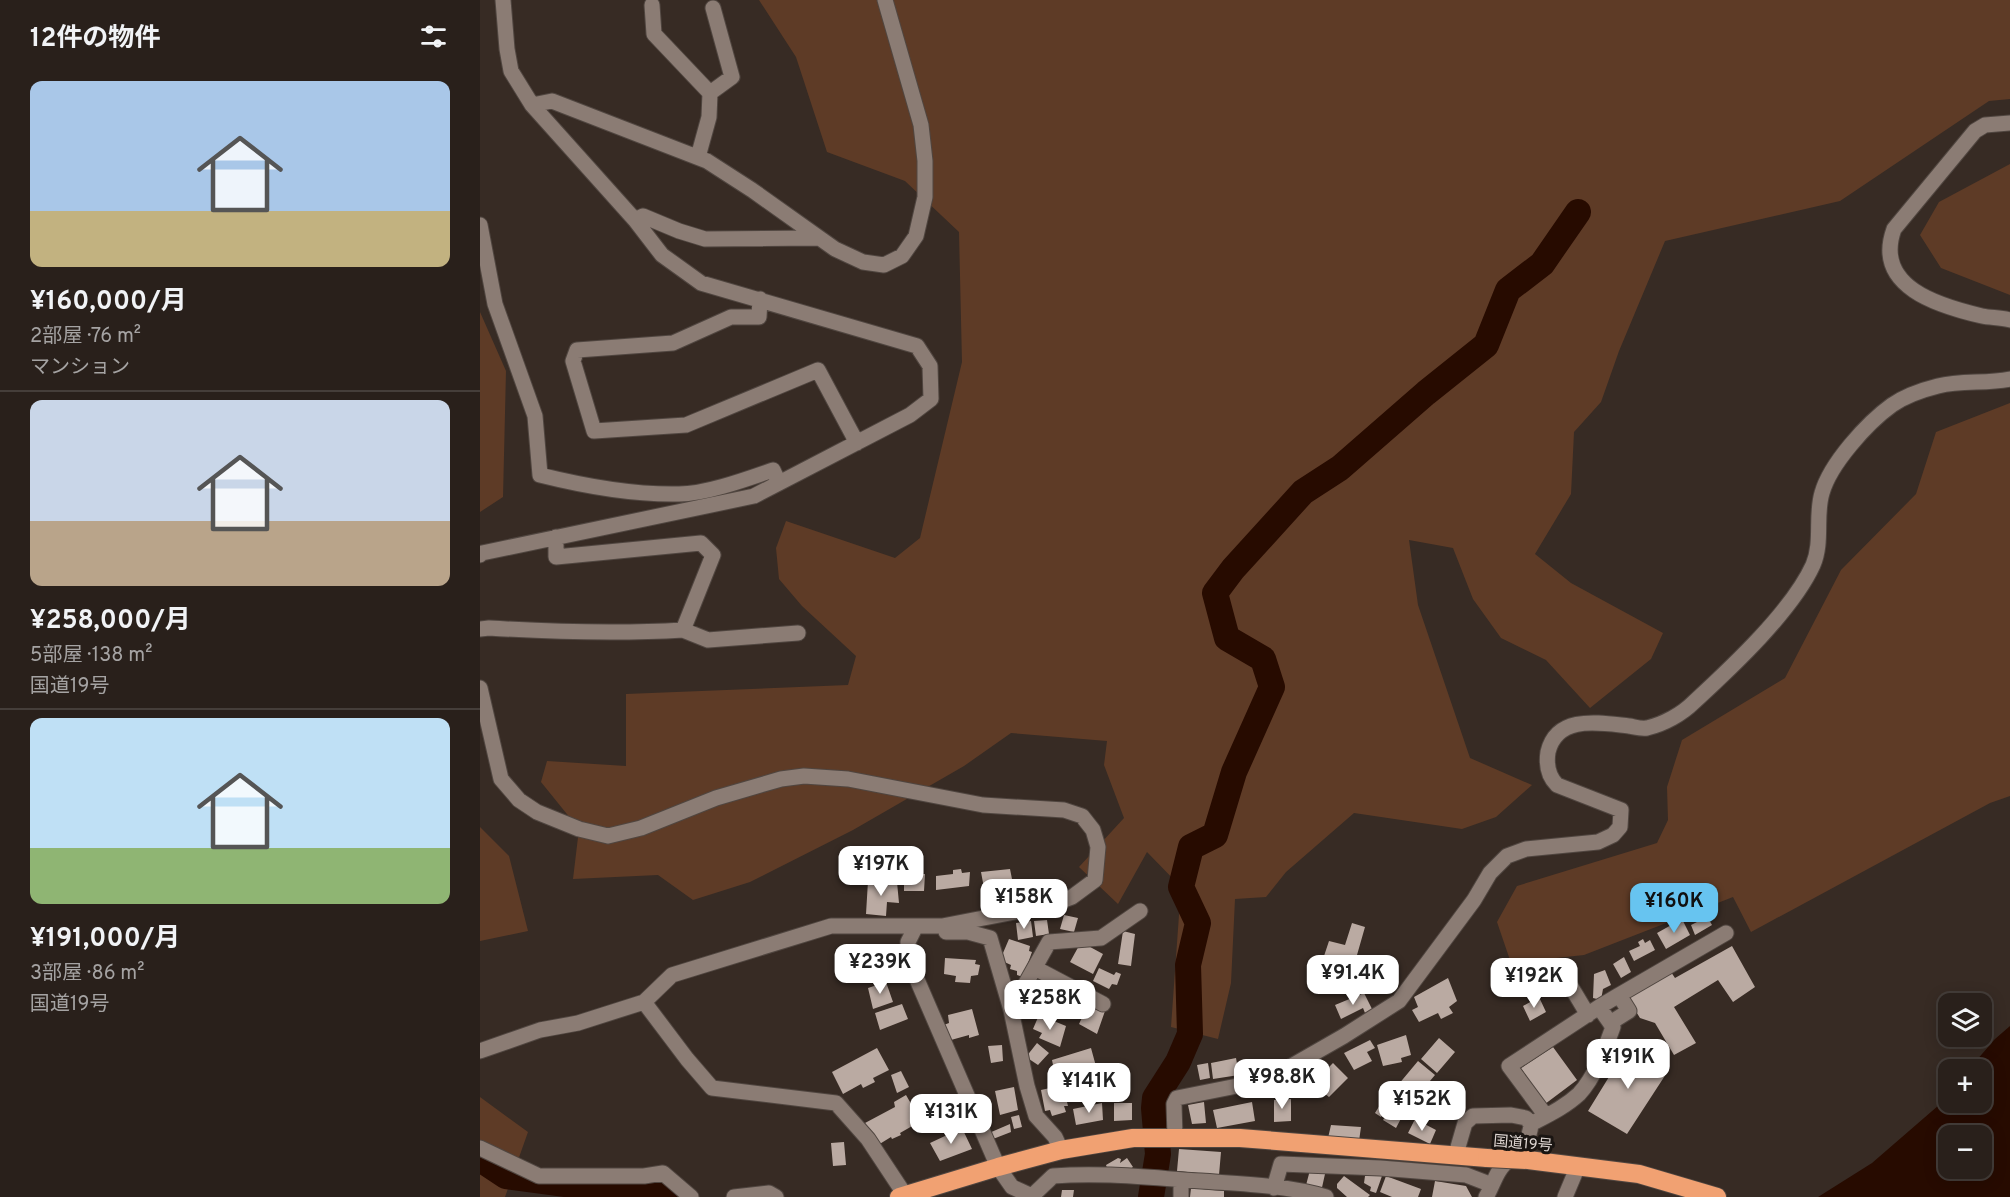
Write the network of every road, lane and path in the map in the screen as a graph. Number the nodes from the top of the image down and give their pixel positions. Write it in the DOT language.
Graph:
graph roads {
  1 [pos="503,0"];
  2 [pos="885,0"];
  3 [pos="652,5"];
  4 [pos="713,8"];
  5 [pos="710,93"];
  6 [pos="532,105"];
  7 [pos="2010,123"];
  8 [pos="698,157"];
  9 [pos="635,220"];
  10 [pos="480,225"];
  11 [pos="819,238"];
  12 [pos="760,299"];
  13 [pos="2010,320"];
  14 [pos="2010,379"];
  15 [pos="857,443"];
  16 [pos="779,483"];
  17 [pos="556,537"];
  18 [pos="480,555"];
  19 [pos="480,629"];
  20 [pos="683,630"];
  21 [pos="798,633"];
  22 [pos="480,688"];
  23 [pos="1140,911"];
  24 [pos="916,926"];
  25 [pos="942,926"];
  26 [pos="1726,933"];
  27 [pos="1035,968"];
  28 [pos="1561,970"];
  29 [pos="1619,995"];
  30 [pos="1009,1001"];
  31 [pos="644,1002"];
  32 [pos="1103,1004"];
  33 [pos="1594,1011"];
  34 [pos="1610,1023"];
  35 [pos="480,1038"];
  36 [pos="500,1045"];
  37 [pos="480,1051"];
  38 [pos="1546,1116"];
  39 [pos="1531,1124"];
  40 [pos="1171,1136"];
  41 [pos="480,1148"];
  42 [pos="1061,1150"];
  43 [pos="1456,1154"];
  44 [pos="1578,1166"];
  45 [pos="998,1167"];
  46 [pos="1181,1180"];
  47 [pos="1274,1188"];
  48 [pos="1489,1191"];
  49 [pos="902,1196"];
  50 [pos="692,1197"];
  51 [pos="734,1197"];
  52 [pos="776,1197"];
  53 [pos="1181,1197"];
  54 [pos="1326,1197"];
  55 [pos="1565,1197"];
  56 [pos="1717,1197"];
  1 -- 6 [label="street"];
  2 -- 11 [label="street"];
  3 -- 5 [label="street"];
  4 -- 5 [label="street"];
  5 -- 8 [label="street"];
  6 -- 8 [label="street"];
  6 -- 9 [label="street"];
  7 -- 13 [label="street"];
  8 -- 11 [label="street"];
  9 -- 11 [label="street"];
  9 -- 12 [label="street"];
  10 -- 16 [label="street"];
  12 -- 15 [label="street"];
  12 -- 15 [label="street"];
  14 -- 40 [label="street"];
  15 -- 16 [label="street"];
  16 -- 17 [label="street"];
  17 -- 18 [label="street"];
  17 -- 20 [label="street"];
  19 -- 20 [label="street"];
  20 -- 21 [label="street"];
  22 -- 25 [label="street"];
  23 -- 27 [label="street"];
  24 -- 25 [label="street"];
  24 -- 31 [label="street"];
  24 -- 45 [label="street"];
  25 -- 30 [label="street"];
  26 -- 29 [label="street"];
  27 -- 30 [label="street"];
  27 -- 32 [label="street"];
  28 -- 33 [label="street"];
  29 -- 33 [label="street"];
  29 -- 34 [label="street"];
  30 -- 42 [label="street"];
  31 -- 36 [label="street"];
  31 -- 49 [label="street"];
  33 -- 34 [label="street"];
  33 -- 38 [label="street"];
  34 -- 38 [label="street"];
  35 -- 36 [label="street"];
  36 -- 37 [label="street"];
  38 -- 39 [label="street"];
  39 -- 43 [label="street"];
  39 -- 48 [label="street"];
  40 -- 42 [label="highway, 国道19号"];
  40 -- 43 [label="highway, 国道19号"];
  41 -- 50 [label="street"];
  42 -- 45 [label="highway, 国道19号"];
  43 -- 44 [label="highway, 国道19号, bridge"];
  44 -- 55 [label="street"];
  44 -- 56 [label="highway, 国道19号"];
  45 -- 46 [label="street"];
  45 -- 49 [label="highway, 国道19号"];
  46 -- 47 [label="street"];
  46 -- 53 [label="street"];
  47 -- 48 [label="street"];
  47 -- 54 [label="street"];
  51 -- 52 [label="street"];
}
